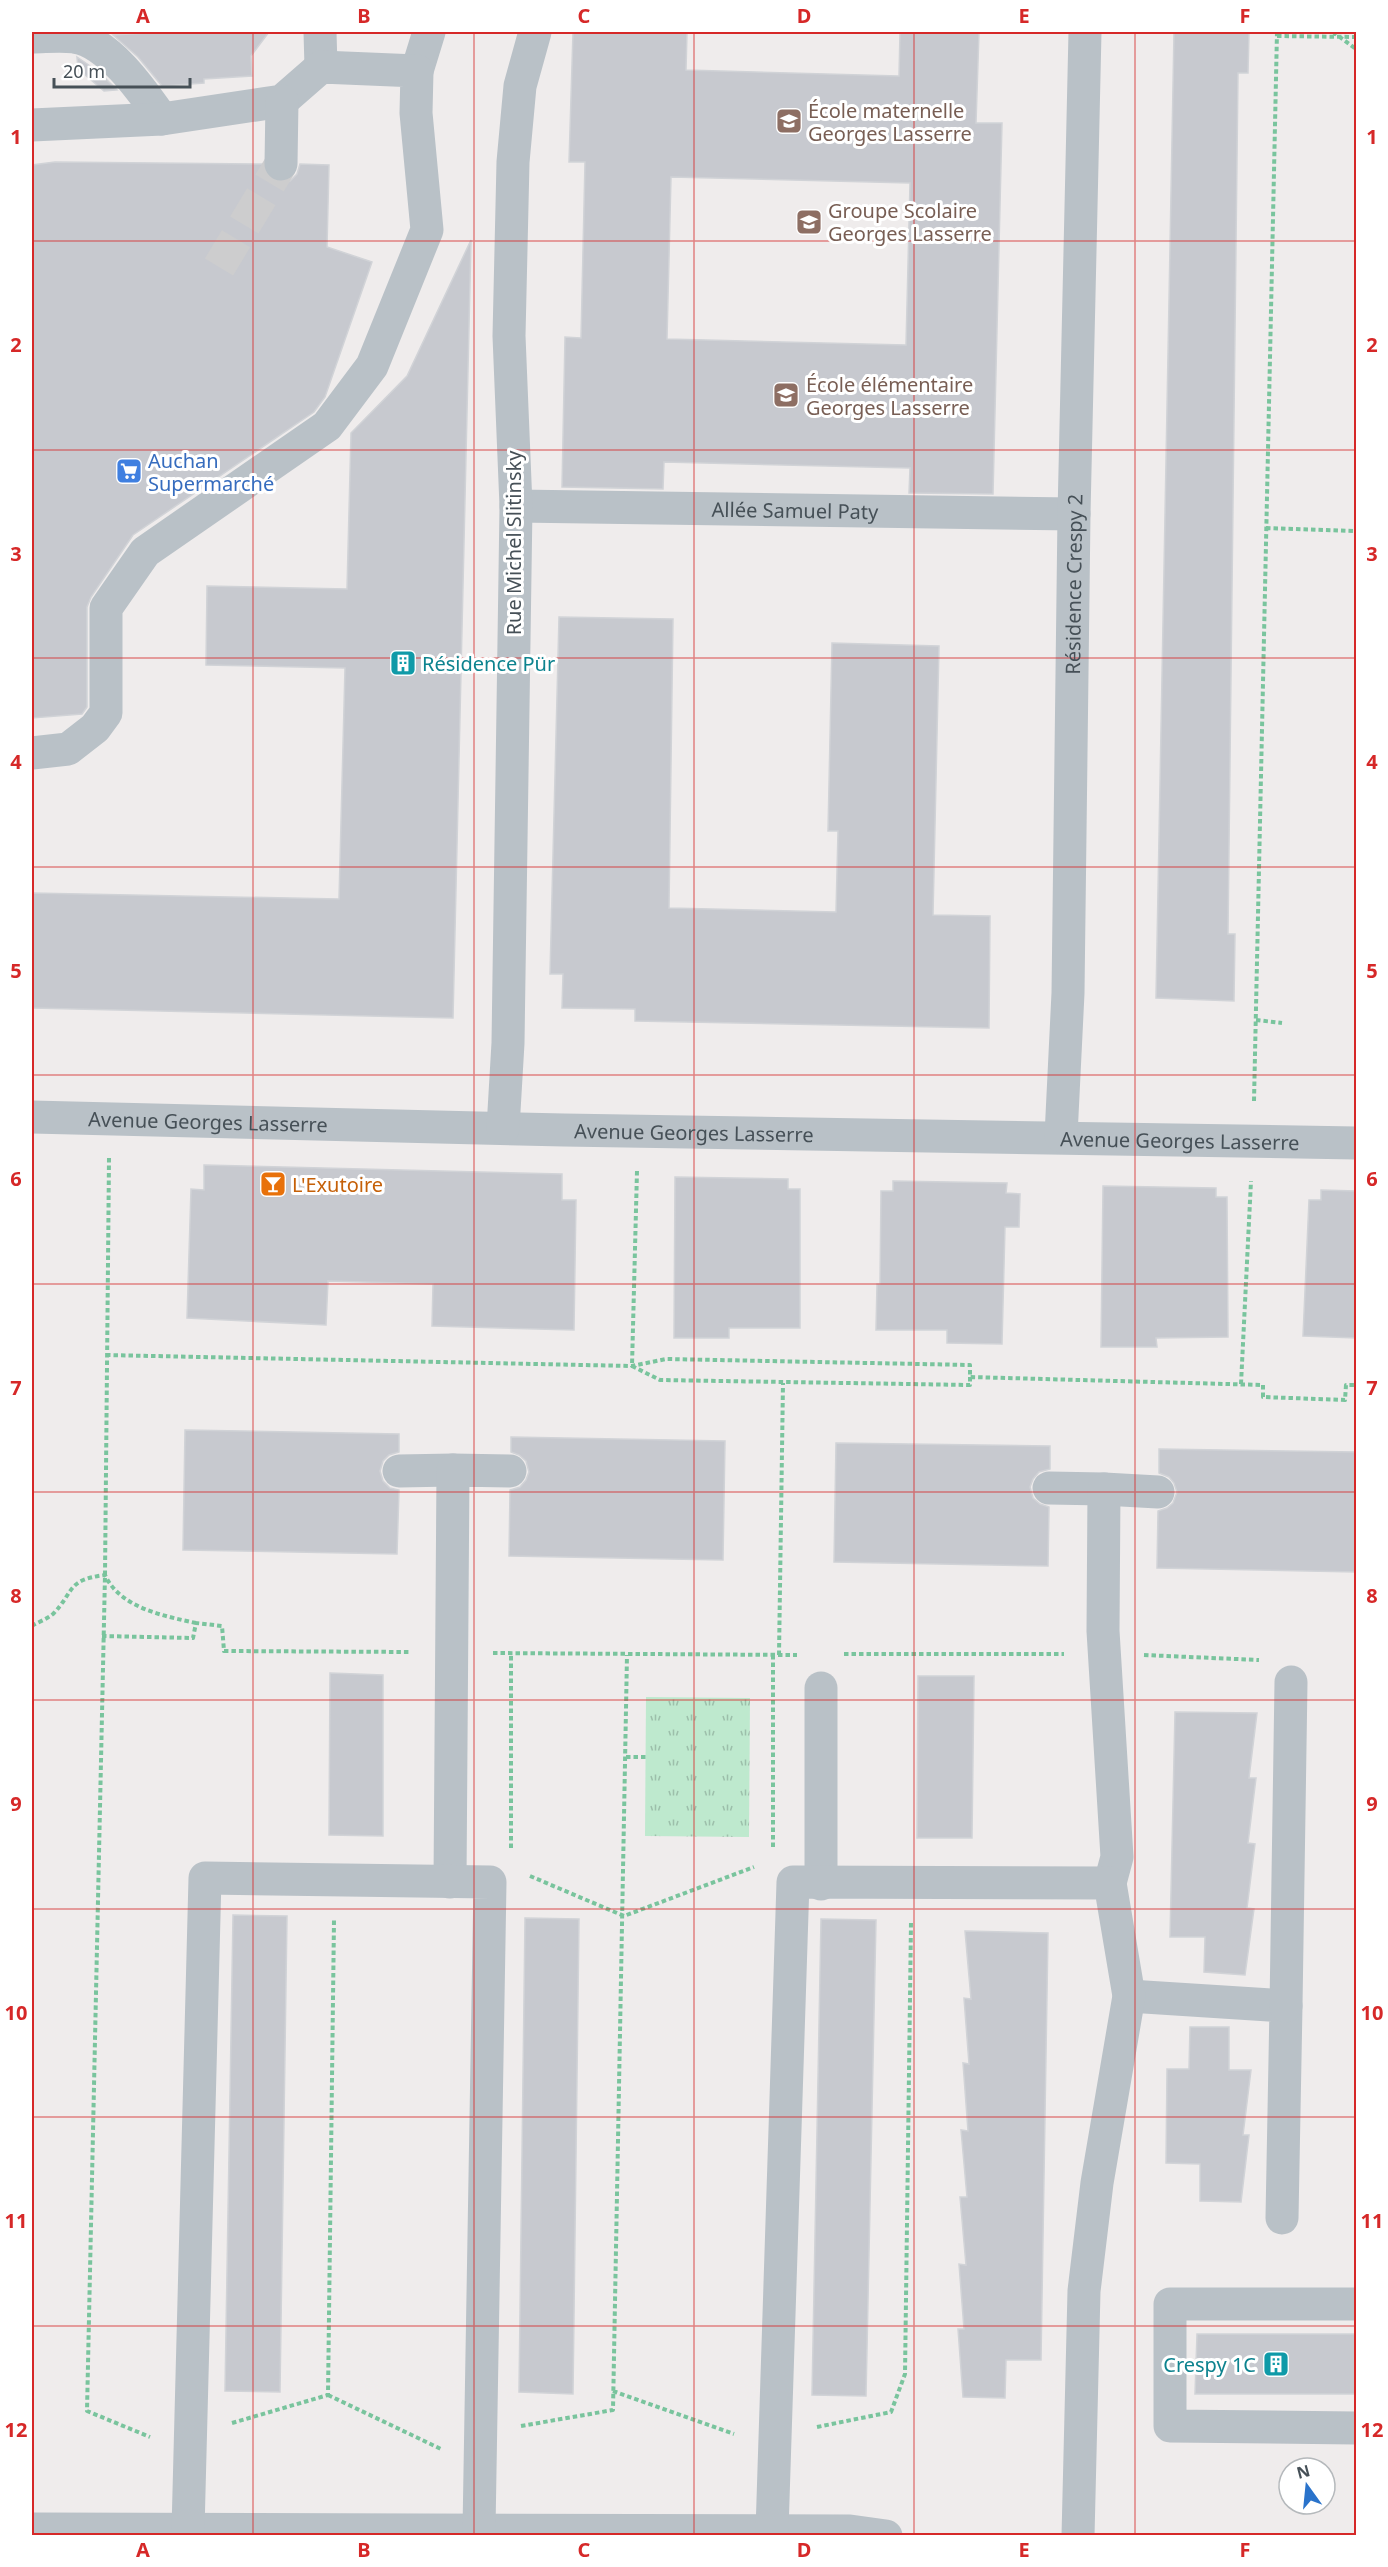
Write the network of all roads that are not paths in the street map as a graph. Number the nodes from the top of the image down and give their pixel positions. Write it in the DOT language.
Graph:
graph roads {
  1 [pos="320,32"];
  2 [pos="429,32"];
  3 [pos="535,32"];
  4 [pos="1085,32"];
  5 [pos="32,37"];
  6 [pos="321,67"];
  7 [pos="417,71"];
  8 [pos="282,101"];
  9 [pos="162,119"];
  10 [pos="32,125"];
  11 [pos="281,164"];
  12 [pos="516,506"];
  13 [pos="1074,514"];
  14 [pos="32,753"];
  15 [pos="32,1117"];
  16 [pos="503,1128"];
  17 [pos="1061,1136"];
  18 [pos="1356,1143"];
  19 [pos="453,1470"];
  20 [pos="399,1471"];
  21 [pos="510,1472"];
  22 [pos="1049,1488"];
  23 [pos="1104,1490"];
  24 [pos="1158,1492"];
  25 [pos="1291,1682"];
  26 [pos="821,1688"];
  27 [pos="450,1882"];
  28 [pos="1110,1883"];
  29 [pos="821,1884"];
  30 [pos="1129,1996"];
  31 [pos="1286,2006"];
  32 [pos="1282,2218"];
  33 [pos="1356,2304"];
  34 [pos="1356,2428"];
  35 [pos="32,2529"];
  36 [pos="188,2530"];
  37 [pos="479,2530"];
  38 [pos="772,2531"];
  39 [pos="886,2535"];
  40 [pos="1078,2535"];
  1 -- 6 [label="street"];
  2 -- 7 [label="street"];
  3 -- 12 [label="street, Rue Michel Slitinsky"];
  4 -- 13 [label="street, Résidence Crespy 2"];
  5 -- 9 [label="street"];
  6 -- 7 [label="street"];
  6 -- 8 [label="street"];
  7 -- 14 [label="street"];
  8 -- 9 [label="street"];
  8 -- 11 [label="street"];
  9 -- 10 [label="street"];
  12 -- 13 [label="street, Allée Samuel Paty"];
  12 -- 16 [label="street, Rue Michel Slitinsky"];
  13 -- 17 [label="street, Résidence Crespy 2"];
  15 -- 16 [label="street, Avenue Georges Lasserre"];
  16 -- 17 [label="street, Avenue Georges Lasserre"];
  17 -- 18 [label="street, Avenue Georges Lasserre"];
  19 -- 20 [label="street"];
  19 -- 21 [label="street"];
  19 -- 27 [label="street"];
  22 -- 23 [label="street"];
  23 -- 24 [label="street"];
  23 -- 28 [label="street"];
  25 -- 31 [label="street"];
  26 -- 29 [label="street"];
  27 -- 36 [label="street"];
  27 -- 37 [label="street"];
  28 -- 29 [label="street"];
  28 -- 30 [label="street"];
  29 -- 38 [label="street"];
  30 -- 31 [label="street"];
  30 -- 40 [label="street"];
  31 -- 32 [label="street"];
  33 -- 34 [label="street"];
  35 -- 36 [label="street"];
  36 -- 37 [label="street"];
  37 -- 38 [label="street"];
  38 -- 39 [label="street"];
}
